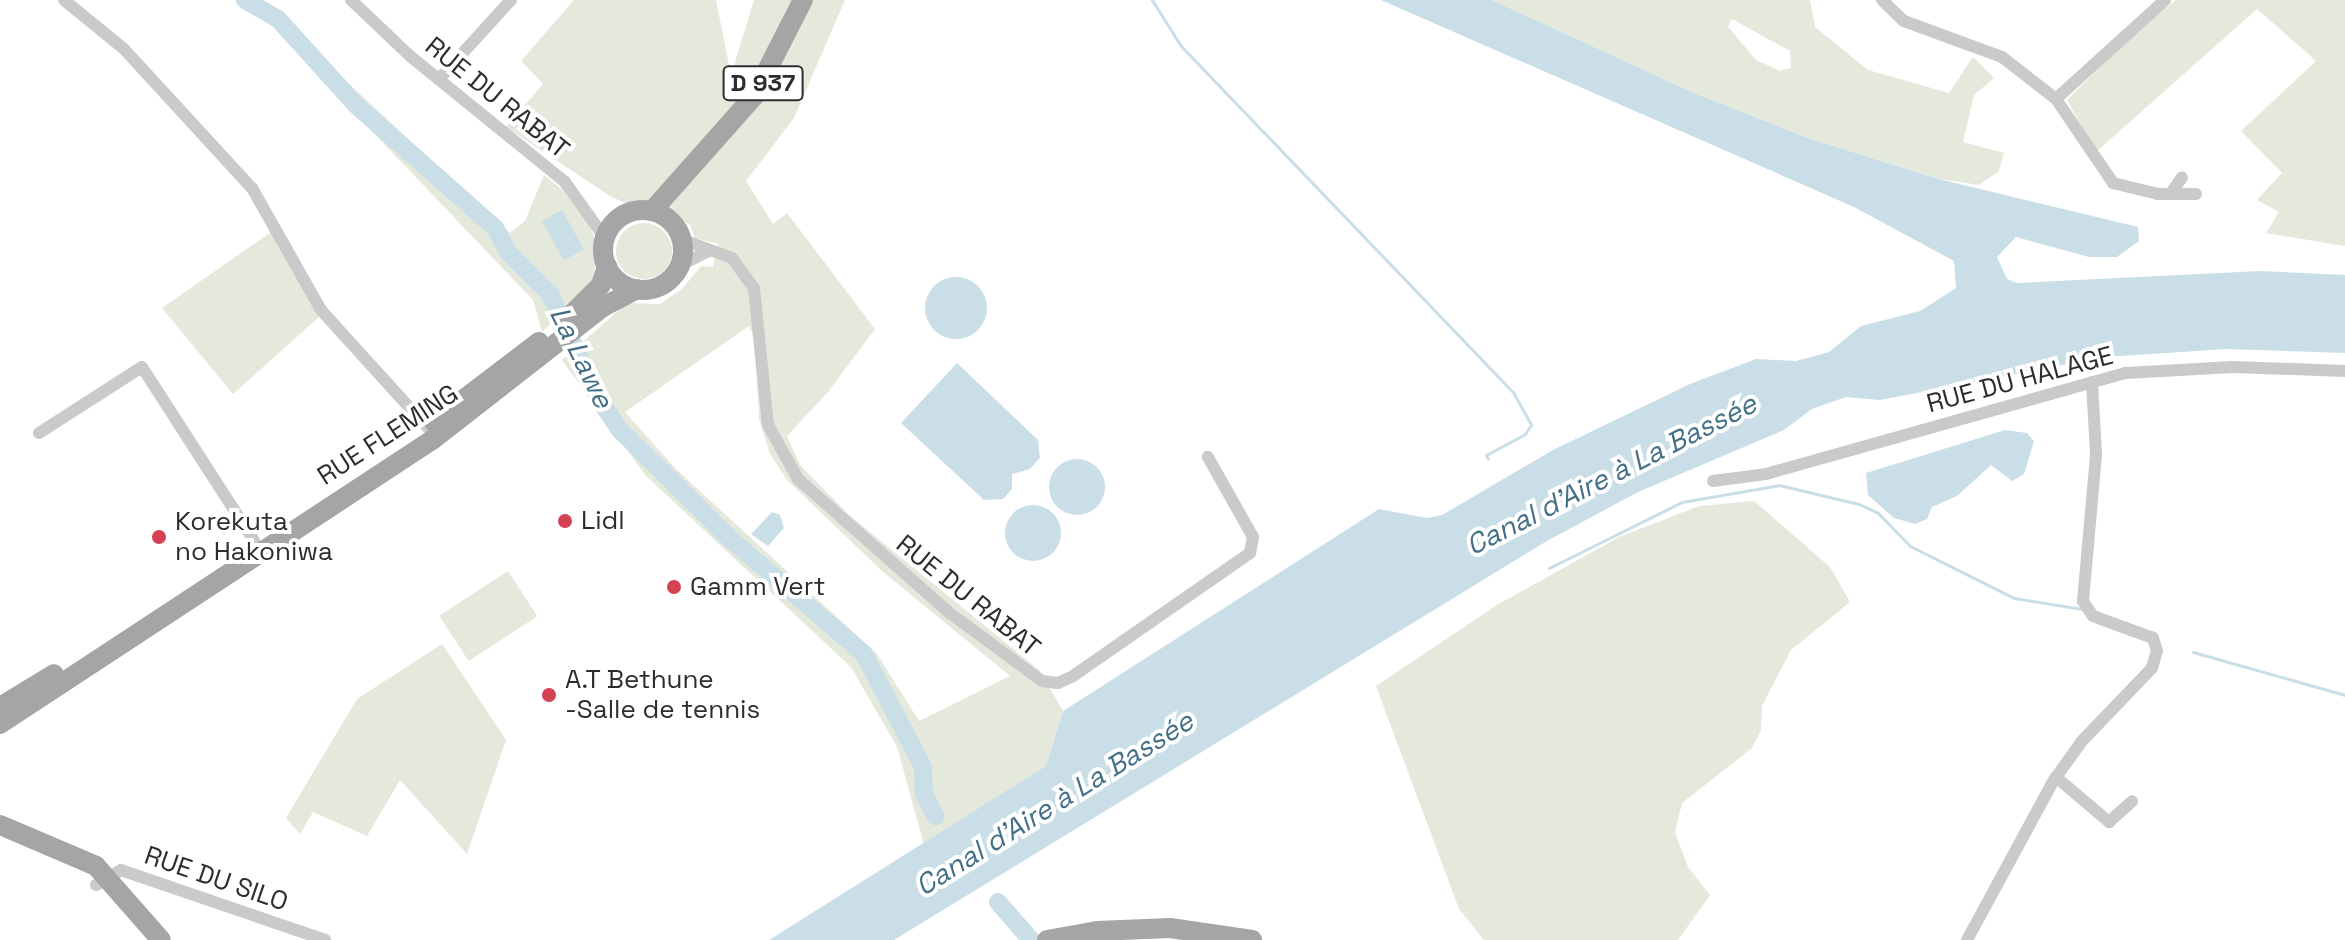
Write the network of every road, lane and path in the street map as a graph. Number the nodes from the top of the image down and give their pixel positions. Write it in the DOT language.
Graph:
graph roads {
  1 [pos="64,0"];
  2 [pos="351,0"];
  3 [pos="511,0"];
  4 [pos="803,0"];
  5 [pos="1882,0"];
  6 [pos="2165,0"];
  7 [pos="439,79"];
  8 [pos="2056,99"];
  9 [pos="706,156"];
  10 [pos="2182,177"];
  11 [pos="2171,193"];
  12 [pos="2196,194"];
  13 [pos="652,211"];
  14 [pos="679,234"];
  15 [pos="605,238"];
  16 [pos="709,251"];
  17 [pos="607,266"];
  18 [pos="679,266"];
  19 [pos="637,289"];
  20 [pos="575,321"];
  21 [pos="554,339"];
  22 [pos="2345,371"];
  23 [pos="2092,382"];
  24 [pos="427,427"];
  25 [pos="39,433"];
  26 [pos="1208,457"];
  27 [pos="1713,481"];
  28 [pos="254,541"];
  29 [pos="0,707"];
  30 [pos="0,724"];
  31 [pos="2056,777"];
  32 [pos="2132,801"];
  33 [pos="0,825"];
  34 [pos="0,835"];
  35 [pos="101,880"];
  36 [pos="1052,939"];
  37 [pos="150,940"];
  38 [pos="161,940"];
  39 [pos="325,940"];
  40 [pos="1252,940"];
  41 [pos="1967,940"];
  1 -- 24 [label="street"];
  2 -- 7 [label="street, RUE DU RABAT"];
  3 -- 7 [label="street"];
  4 -- 9 [label="main road, D 937"];
  5 -- 8 [label="street"];
  6 -- 8 [label="street"];
  7 -- 15 [label="street, RUE DU RABAT"];
  8 -- 11 [label="street"];
  9 -- 13 [label="main road, D 937"];
  9 -- 14 [label="main road, D 937"];
  10 -- 11 [label="street"];
  11 -- 12 [label="street"];
  13 -- 14 [label="main road"];
  13 -- 15 [label="main road"];
  14 -- 16 [label="street, RUE DU RABAT"];
  14 -- 18 [label="main road"];
  15 -- 17 [label="main road"];
  16 -- 18 [label="street"];
  16 -- 26 [label="street, RUE DU RABAT"];
  17 -- 19 [label="main road"];
  17 -- 20 [label="main road, RUE FLEMING"];
  18 -- 19 [label="main road"];
  19 -- 20 [label="main road, RUE FLEMING"];
  20 -- 21 [label="main road, RUE FLEMING"];
  21 -- 24 [label="main road, RUE FLEMING"];
  21 -- 30 [label="main road, RUE FLEMING"];
  22 -- 23 [label="street, RUE DU HALAGE"];
  23 -- 27 [label="street, RUE DU HALAGE"];
  23 -- 31 [label="street"];
  24 -- 28 [label="main road, RUE FLEMING"];
  25 -- 28 [label="street"];
  28 -- 29 [label="main road, RUE FLEMING"];
  31 -- 32 [label="street"];
  31 -- 41 [label="street"];
  33 -- 35 [label="main road"];
  34 -- 35 [label="main road"];
  35 -- 37 [label="main road"];
  35 -- 38 [label="main road"];
  35 -- 39 [label="street, RUE DU SILO"];
  36 -- 40 [label="main road"];
}
